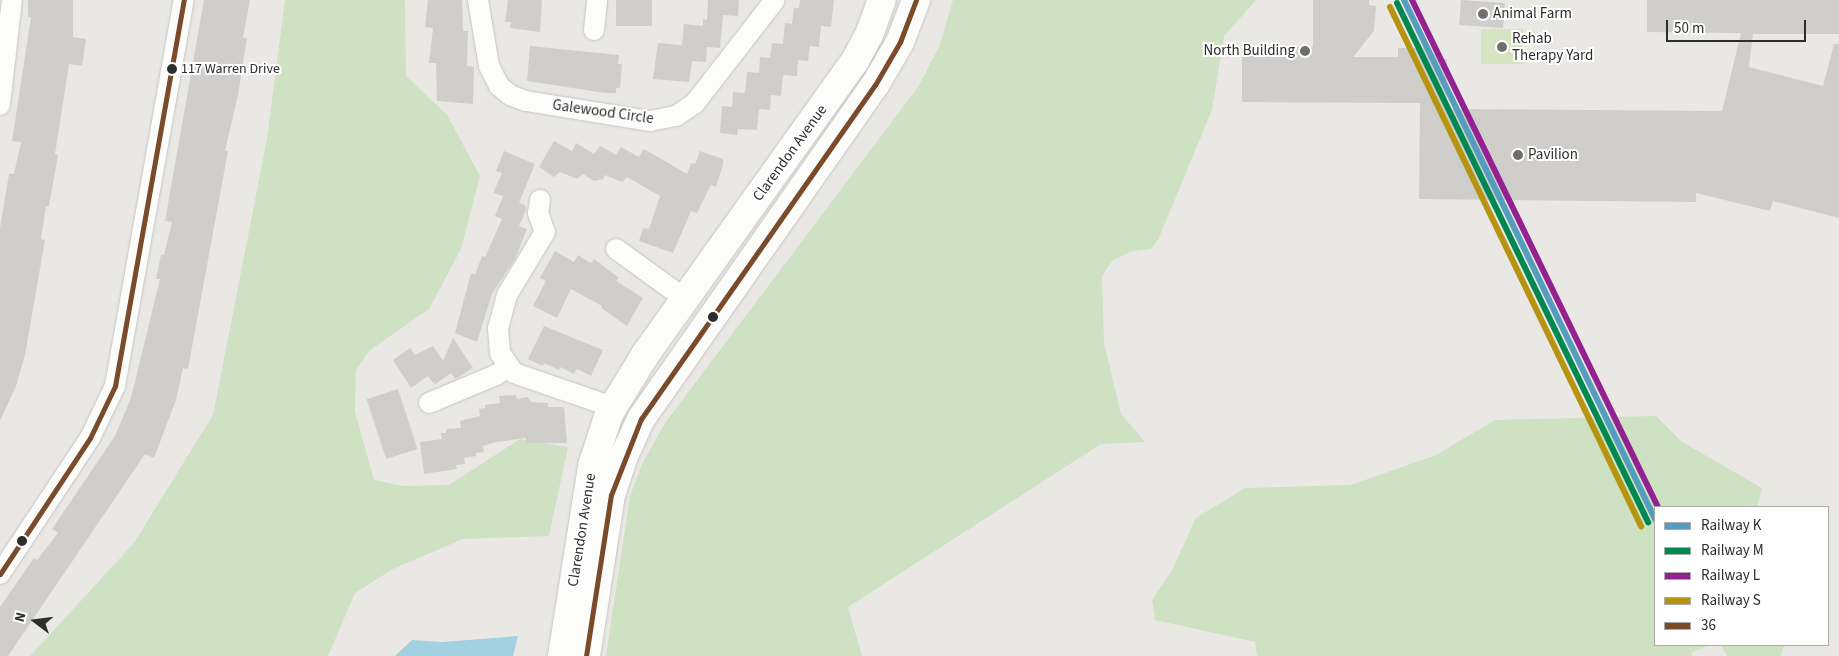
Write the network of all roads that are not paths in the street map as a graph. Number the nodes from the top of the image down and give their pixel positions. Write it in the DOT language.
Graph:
graph roads {
  1 [pos="12,0"];
  2 [pos="184,0"];
  3 [pos="478,0"];
  4 [pos="597,0"];
  5 [pos="774,0"];
  6 [pos="882,0"];
  7 [pos="916,0"];
  8 [pos="594,30"];
  9 [pos="0,105"];
  10 [pos="540,200"];
  11 [pos="616,249"];
  12 [pos="736,282"];
  13 [pos="685,299"];
  14 [pos="687,350"];
  15 [pos="506,366"];
  16 [pos="429,403"];
  17 [pos="613,407"];
  18 [pos="0,574"];
  19 [pos="562,656"];
  20 [pos="586,656"];
  1 -- 9 [label="street"];
  2 -- 18 [label="street"];
  3 -- 5 [label="street, Galewood Circle"];
  4 -- 8 [label="street"];
  6 -- 13 [label="main road, Clarendon Avenue"];
  7 -- 12 [label="main road, Clarendon Avenue"];
  10 -- 15 [label="street"];
  11 -- 13 [label="street"];
  12 -- 13 [label="main road"];
  12 -- 14 [label="main road, Clarendon Avenue"];
  13 -- 14 [label="main road"];
  13 -- 17 [label="main road, Clarendon Avenue"];
  14 -- 20 [label="main road, Clarendon Avenue"];
  15 -- 16 [label="street"];
  15 -- 17 [label="street"];
  17 -- 19 [label="main road, Clarendon Avenue"];
}
